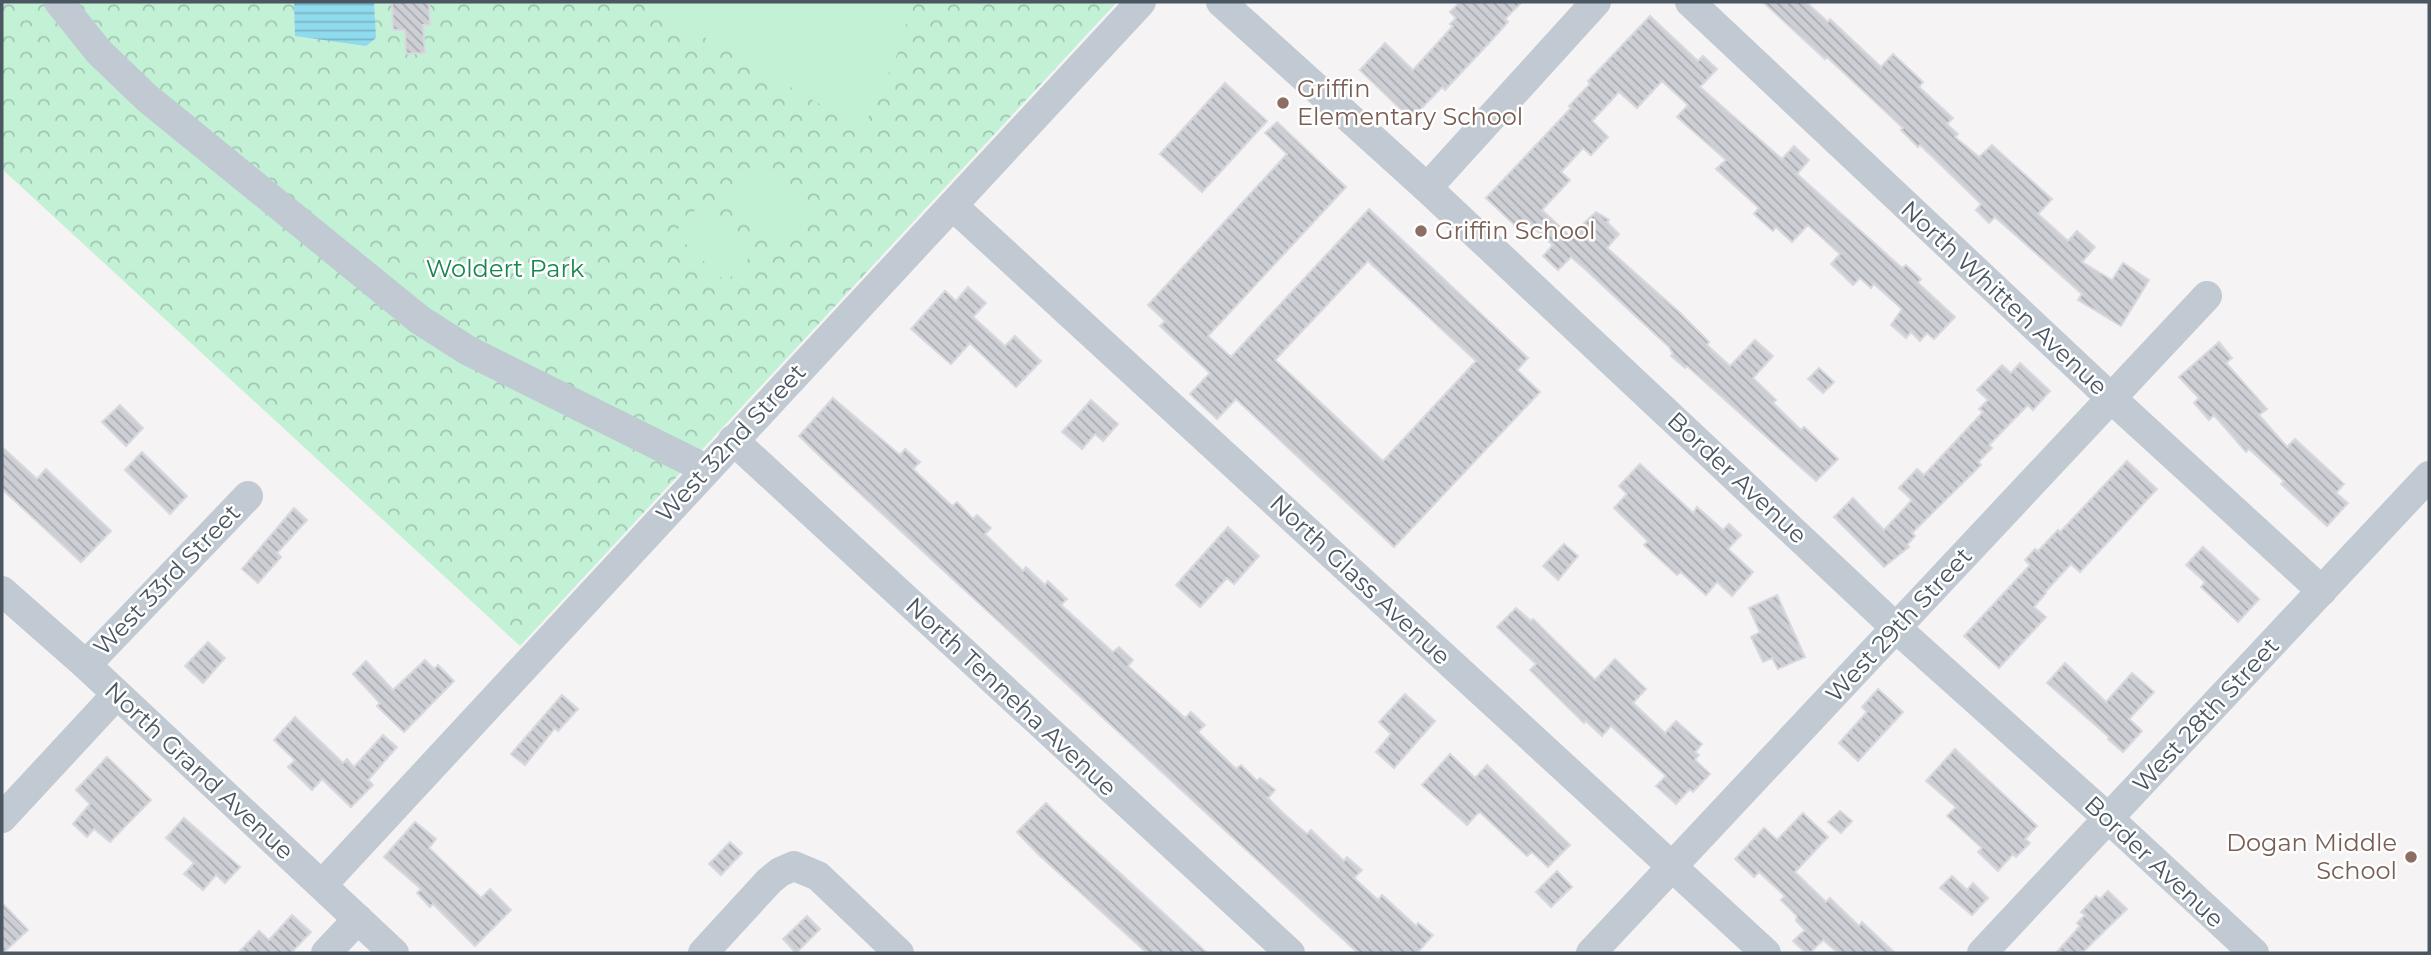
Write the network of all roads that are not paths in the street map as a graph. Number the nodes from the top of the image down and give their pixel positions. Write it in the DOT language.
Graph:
graph roads {
  1 [pos="59,2"];
  2 [pos="1141,2"];
  3 [pos="1221,2"];
  4 [pos="1596,2"];
  5 [pos="1690,2"];
  6 [pos="1427,188"];
  7 [pos="953,206"];
  8 [pos="2207,296"];
  9 [pos="2112,399"];
  10 [pos="733,440"];
  11 [pos="706,470"];
  12 [pos="2429,476"];
  13 [pos="248,496"];
  14 [pos="2,591"];
  15 [pos="2322,591"];
  16 [pos="1896,628"];
  17 [pos="86,665"];
  18 [pos="117,694"];
  19 [pos="2,818"];
  20 [pos="2108,818"];
  21 [pos="1672,866"];
  22 [pos="322,885"];
  23 [pos="358,919"];
  24 [pos="326,953"];
  25 [pos="394,953"];
  26 [pos="703,953"];
  27 [pos="899,953"];
  28 [pos="1290,953"];
  29 [pos="1591,953"];
  30 [pos="1766,953"];
  31 [pos="1982,953"];
  32 [pos="2254,953"];
  1 -- 11 [label="street"];
  2 -- 7 [label="street, West 32nd Street"];
  3 -- 6 [label="street, Border Avenue"];
  4 -- 6 [label="street"];
  5 -- 9 [label="street, North Whitten Avenue"];
  6 -- 16 [label="street, Border Avenue"];
  7 -- 10 [label="street, West 32nd Street"];
  7 -- 21 [label="street, North Glass Avenue"];
  8 -- 9 [label="street, West 29th Street"];
  9 -- 15 [label="street, North Whitten Avenue"];
  9 -- 16 [label="street, West 29th Street"];
  10 -- 11 [label="street, West 32nd Street"];
  10 -- 28 [label="street, North Tenneha Avenue"];
  11 -- 22 [label="street, West 32nd Street"];
  12 -- 15 [label="street, West 28th Street"];
  13 -- 17 [label="street, West 33rd Street"];
  14 -- 17 [label="street, North Grand Avenue"];
  15 -- 20 [label="street, West 28th Street"];
  16 -- 20 [label="street, Border Avenue"];
  16 -- 21 [label="street, West 29th Street"];
  17 -- 18 [label="street, North Grand Avenue"];
  18 -- 19 [label="street, West 33rd Street"];
  18 -- 22 [label="street, North Grand Avenue"];
  20 -- 31 [label="street, West 28th Street"];
  20 -- 32 [label="street, Border Avenue"];
  21 -- 29 [label="street, West 29th Street"];
  21 -- 30 [label="street, North Glass Avenue"];
  22 -- 23 [label="street, North Grand Avenue"];
  23 -- 24 [label="street"];
  23 -- 25 [label="street, North Grand Avenue"];
  26 -- 27 [label="street"];
}
